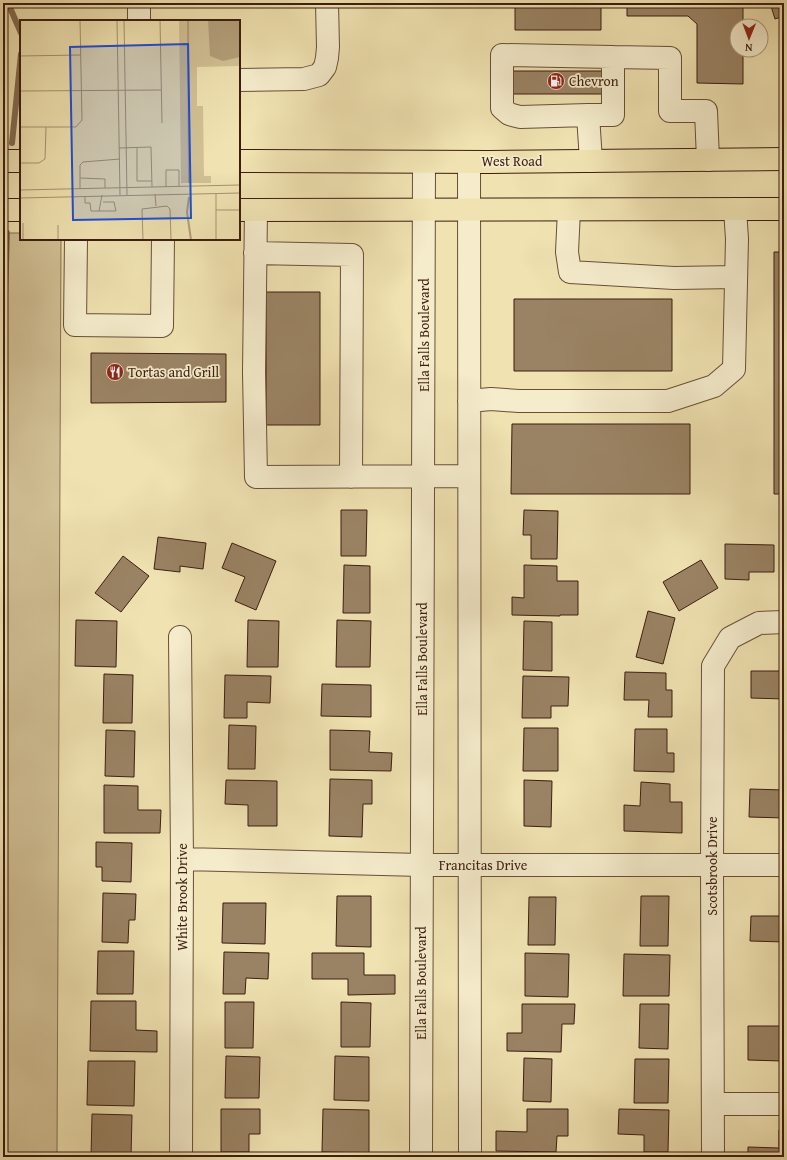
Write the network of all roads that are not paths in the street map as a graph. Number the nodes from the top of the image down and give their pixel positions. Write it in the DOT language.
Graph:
graph roads {
  1 [pos="139,3"];
  2 [pos="327,3"];
  3 [pos="139,20"];
  4 [pos="613,57"];
  5 [pos="240,80"];
  6 [pos="588,115"];
  7 [pos="784,159"];
  8 [pos="3,160"];
  9 [pos="708,160"];
  10 [pos="20,161"];
  11 [pos="240,161"];
  12 [pos="591,161"];
  13 [pos="424,162"];
  14 [pos="469,162"];
  15 [pos="735,209"];
  16 [pos="784,209"];
  17 [pos="3,210"];
  18 [pos="20,210"];
  19 [pos="248,210"];
  20 [pos="424,210"];
  21 [pos="469,210"];
  22 [pos="569,210"];
  23 [pos="76,240"];
  24 [pos="163,240"];
  25 [pos="255,253"];
  26 [pos="736,277"];
  27 [pos="469,400"];
  28 [pos="469,476"];
  29 [pos="351,477"];
  30 [pos="423,477"];
  31 [pos="784,622"];
  32 [pos="180,637"];
  33 [pos="182,859"];
  34 [pos="421,865"];
  35 [pos="712,865"];
  36 [pos="784,865"];
  37 [pos="470,866"];
  38 [pos="713,1104"];
  39 [pos="784,1104"];
  40 [pos="181,1157"];
  41 [pos="421,1157"];
  42 [pos="470,1157"];
  43 [pos="713,1157"];
  1 -- 3 [label="street"];
  2 -- 5 [label="street"];
  4 -- 6 [label="street"];
  4 -- 6 [label="street"];
  4 -- 9 [label="street"];
  6 -- 12 [label="street"];
  7 -- 9 [label="main road, West Road"];
  8 -- 10 [label="main road"];
  9 -- 12 [label="main road, West Road"];
  11 -- 13 [label="main road, West Road"];
  12 -- 14 [label="main road, West Road"];
  13 -- 14 [label="main road, West Road"];
  13 -- 20 [label="street, Ella Falls Boulevard"];
  14 -- 21 [label="street"];
  15 -- 16 [label="main road"];
  15 -- 22 [label="main road"];
  15 -- 26 [label="street"];
  17 -- 18 [label="main road"];
  19 -- 20 [label="main road"];
  19 -- 25 [label="street"];
  20 -- 21 [label="main road"];
  20 -- 30 [label="street, Ella Falls Boulevard"];
  21 -- 22 [label="main road"];
  21 -- 27 [label="street"];
  22 -- 26 [label="street"];
  23 -- 24 [label="street"];
  25 -- 29 [label="street"];
  25 -- 29 [label="street"];
  26 -- 27 [label="street"];
  27 -- 28 [label="street"];
  28 -- 30 [label="street"];
  28 -- 37 [label="street"];
  29 -- 30 [label="street"];
  30 -- 34 [label="street, Ella Falls Boulevard"];
  31 -- 35 [label="street, Scotsbrook Drive"];
  32 -- 33 [label="street, White Brook Drive"];
  33 -- 34 [label="street, Francitas Drive"];
  33 -- 40 [label="street, White Brook Drive"];
  34 -- 37 [label="street, Francitas Drive"];
  34 -- 41 [label="street, Ella Falls Boulevard"];
  35 -- 36 [label="street, Francitas Drive"];
  35 -- 37 [label="street, Francitas Drive"];
  35 -- 38 [label="street, Scotsbrook Drive"];
  37 -- 42 [label="street"];
  38 -- 39 [label="street"];
  38 -- 43 [label="street, Scotsbrook Drive"];
}
